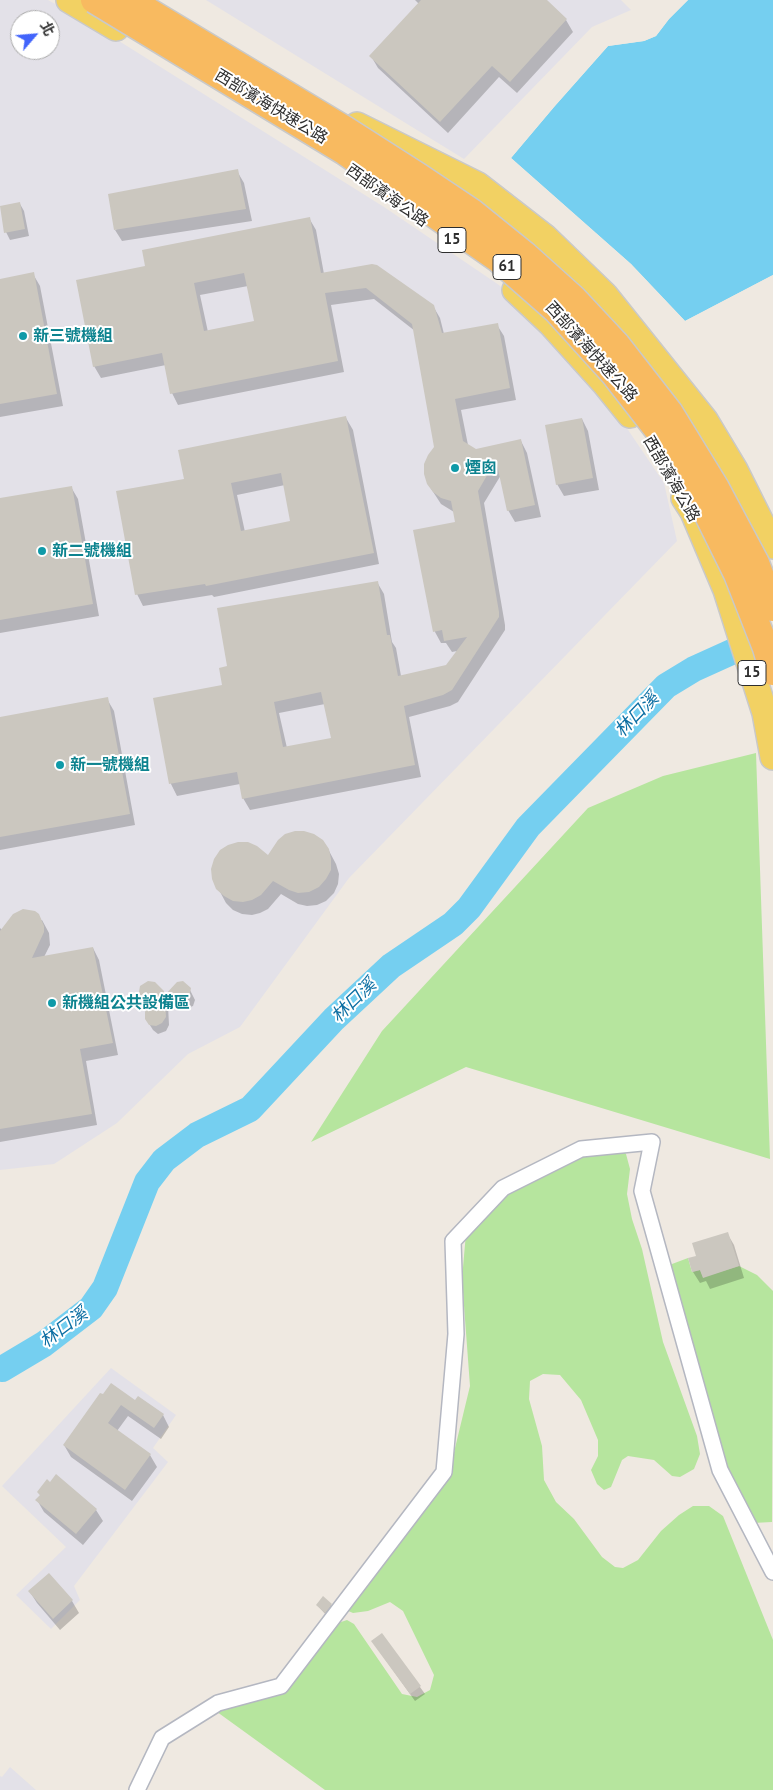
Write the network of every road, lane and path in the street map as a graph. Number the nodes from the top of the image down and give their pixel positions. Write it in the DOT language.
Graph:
graph roads {
  1 [pos="69,0"];
  2 [pos="94,0"];
  3 [pos="130,0"];
  4 [pos="147,0"];
  5 [pos="422,158"];
  6 [pos="398,202"];
  7 [pos="773,546"];
  8 [pos="773,608"];
  9 [pos="773,672"];
  10 [pos="773,757"];
  11 [pos="773,1572"];
  12 [pos="137,1790"];
  1 -- 6 [label="main road, 西部濱海公路 / 15"];
  2 -- 9 [label="highway, 西部濱海快速公路 / 61, bridge"];
  3 -- 8 [label="highway, 西部濱海快速公路 / 61, bridge"];
  4 -- 5 [label="main road"];
  5 -- 6 [label="street"];
  5 -- 7 [label="main road"];
  6 -- 10 [label="main road, 西部濱海公路 / 15"];
  11 -- 12 [label="street"];
}
